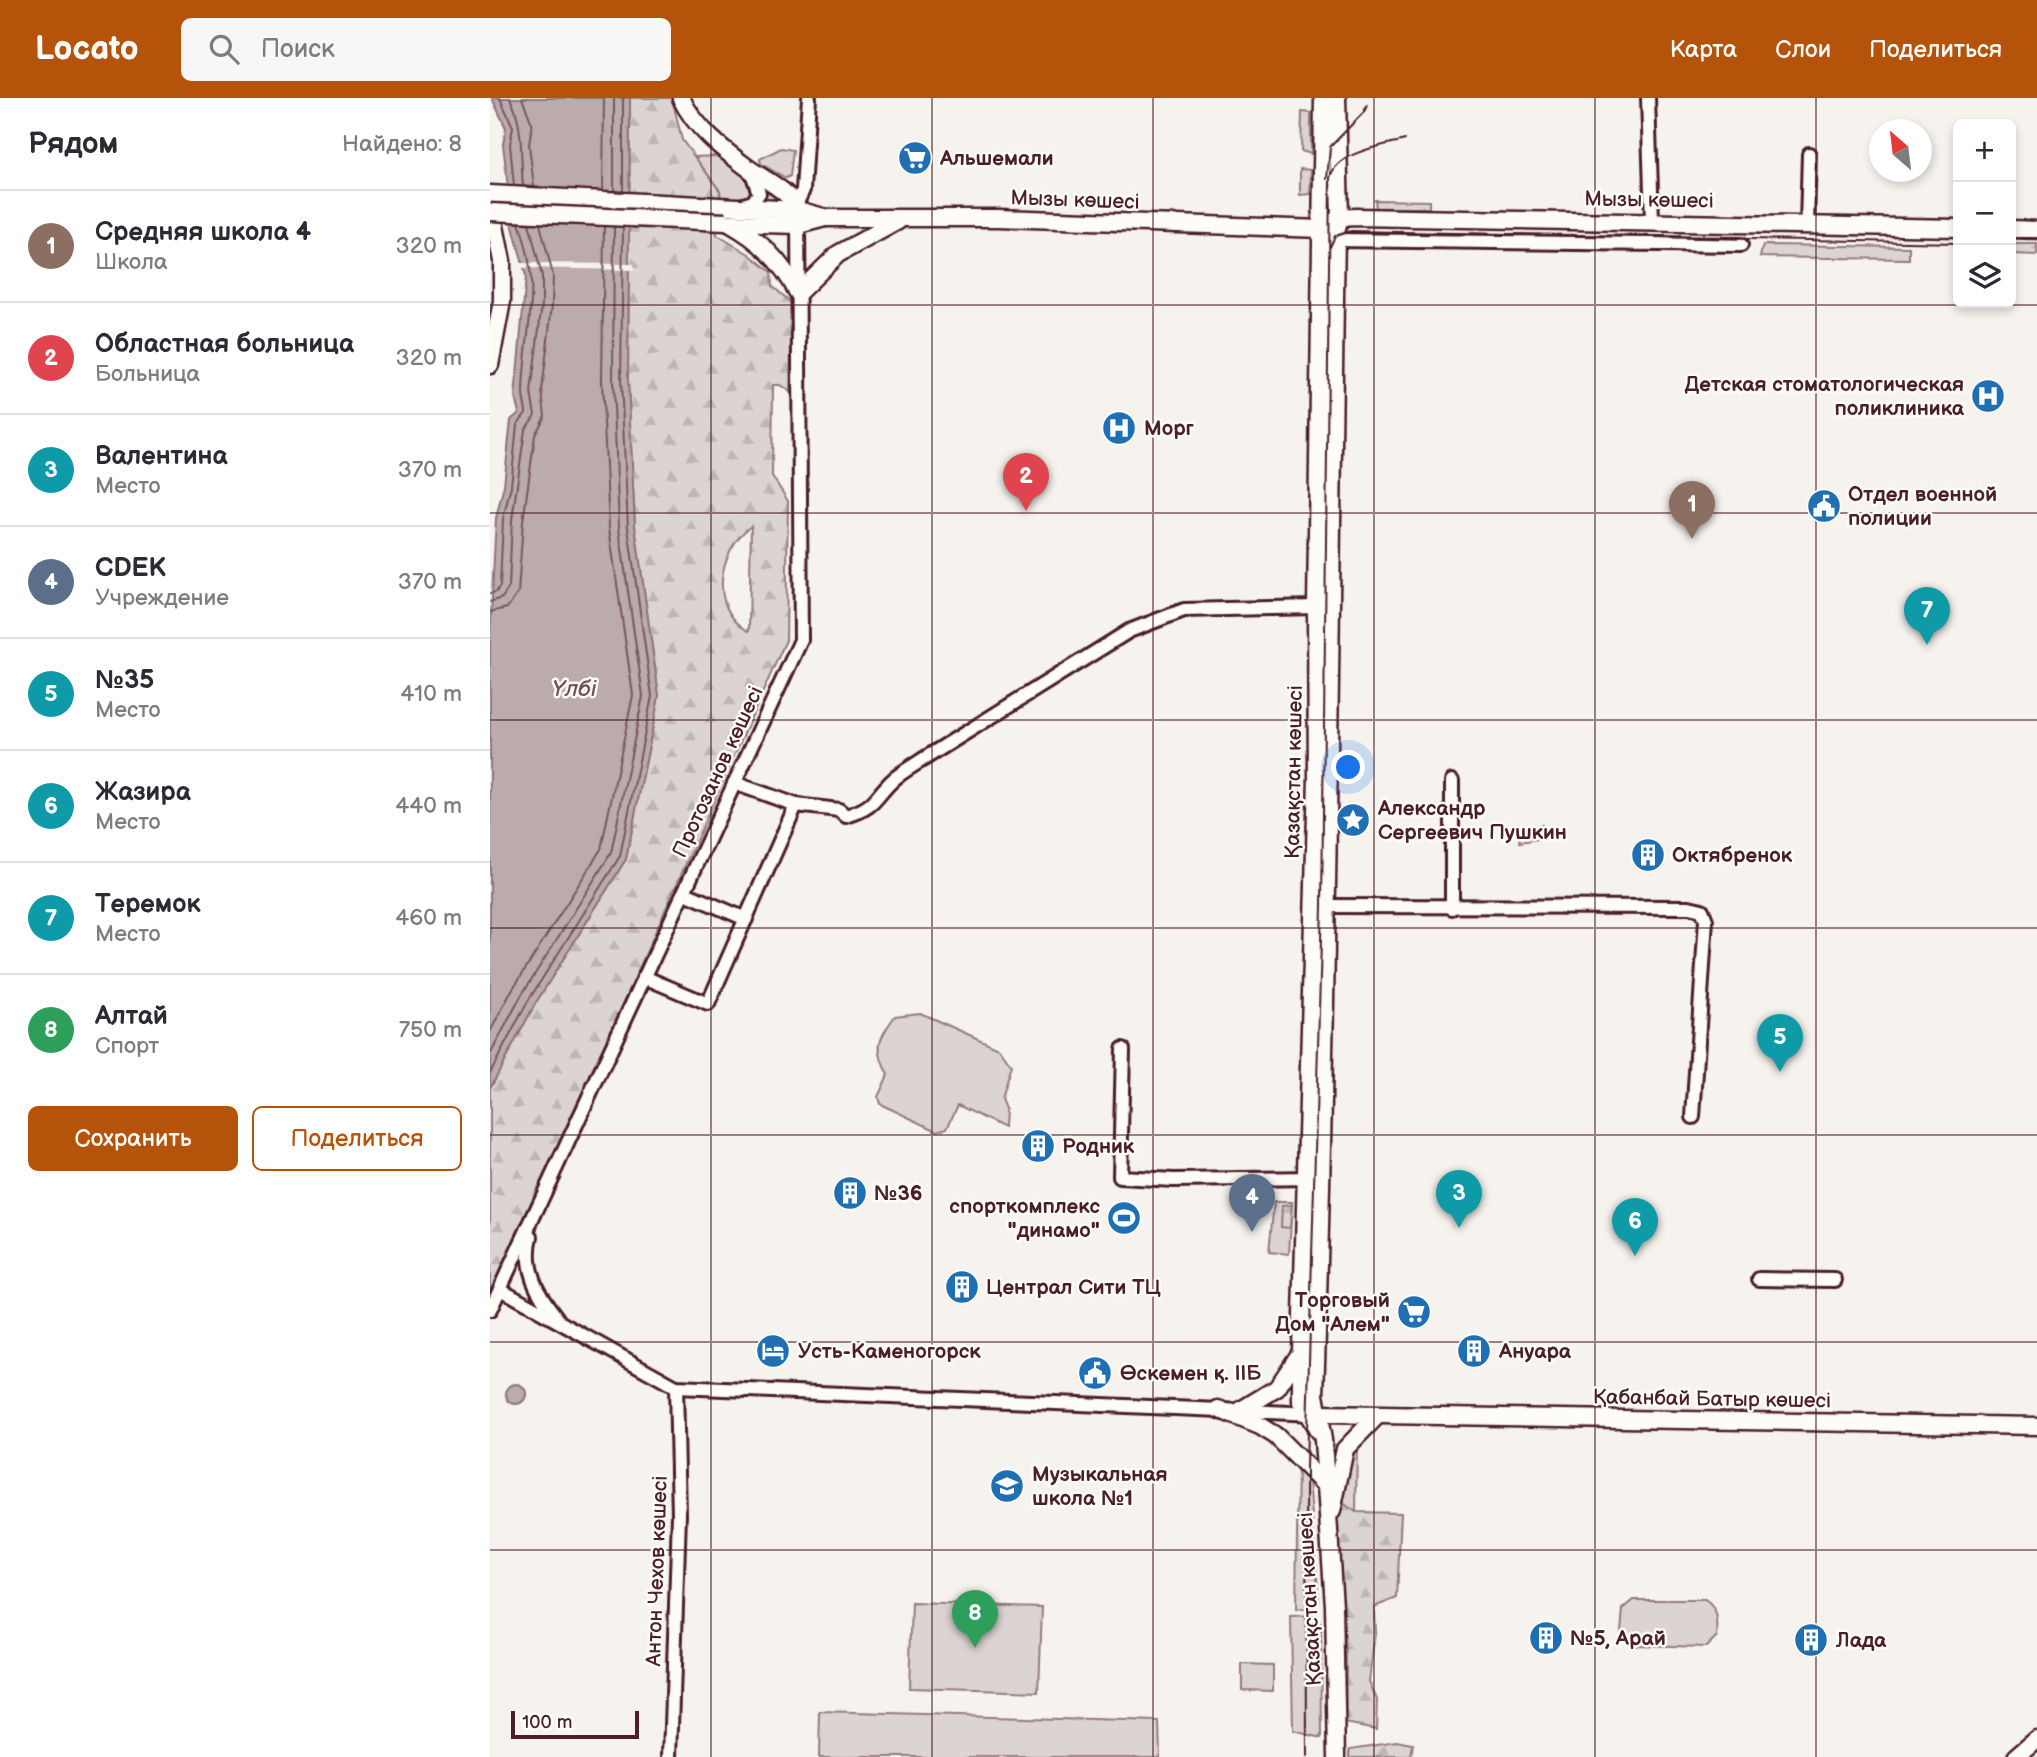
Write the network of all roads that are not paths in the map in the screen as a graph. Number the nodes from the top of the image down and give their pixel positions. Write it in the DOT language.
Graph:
graph roads {
  1 [pos="681,98"];
  2 [pos="809,98"];
  3 [pos="1323,98"];
  4 [pos="1337,98"];
  5 [pos="1648,98"];
  6 [pos="1809,154"];
  7 [pos="751,170"];
  8 [pos="490,194"];
  9 [pos="490,201"];
  10 [pos="1322,203"];
  11 [pos="490,212"];
  12 [pos="798,214"];
  13 [pos="730,215"];
  14 [pos="1340,218"];
  15 [pos="902,219"];
  16 [pos="1653,221"];
  17 [pos="1807,225"];
  18 [pos="1297,228"];
  19 [pos="1953,228"];
  20 [pos="1322,229"];
  21 [pos="2016,229"];
  22 [pos="2037,230"];
  23 [pos="1336,240"];
  24 [pos="1741,245"];
  25 [pos="1321,254"];
  26 [pos="798,293"];
  27 [pos="490,365"];
  28 [pos="1326,388"];
  29 [pos="1323,606"];
  30 [pos="1452,781"];
  31 [pos="734,783"];
  32 [pos="796,805"];
  33 [pos="685,893"];
  34 [pos="1320,906"];
  35 [pos="1452,908"];
  36 [pos="746,919"];
  37 [pos="644,977"];
  38 [pos="1123,1049"];
  39 [pos="1693,1117"];
  40 [pos="1314,1178"];
  41 [pos="534,1219"];
  42 [pos="1759,1279"];
  43 [pos="1835,1280"];
  44 [pos="502,1290"];
  45 [pos="490,1310"];
  46 [pos="562,1324"];
  47 [pos="1301,1352"];
  48 [pos="676,1387"];
  49 [pos="1217,1409"];
  50 [pos="1241,1410"];
  51 [pos="1313,1414"];
  52 [pos="1382,1417"];
  53 [pos="2037,1426"];
  54 [pos="1325,1485"];
  55 [pos="1328,1523"];
  56 [pos="2037,1739"];
  57 [pos="671,1757"];
  58 [pos="1336,1757"];
  59 [pos="2016,1757"];
  1 -- 7 [label="main road"];
  2 -- 12 [label="street, Протозанов көшесі"];
  3 -- 10 [label="main road, Қазақстан көшесі"];
  4 -- 14 [label="main road, Қазақстан көшесі"];
  5 -- 16 [label="street"];
  6 -- 17 [label="street"];
  7 -- 12 [label="main road"];
  7 -- 13 [label="street"];
  8 -- 13 [label="main road"];
  9 -- 27 [label="main road"];
  10 -- 18 [label="main road"];
  10 -- 20 [label="main road, Қазақстан көшесі"];
  11 -- 13 [label="main road, bridge"];
  12 -- 13 [label="main road"];
  12 -- 15 [label="main road, Мызы көшесі"];
  12 -- 26 [label="street, Протозанов көшесі"];
  13 -- 26 [label="main road"];
  14 -- 16 [label="main road, Мызы көшесі"];
  14 -- 20 [label="main road"];
  14 -- 23 [label="main road, Қазақстан көшесі"];
  15 -- 18 [label="main road, Мызы көшесі"];
  15 -- 26 [label="main road"];
  16 -- 17 [label="main road, Мызы көшесі"];
  17 -- 19 [label="main road, Мызы көшесі"];
  18 -- 20 [label="main road, Мызы көшесі"];
  18 -- 25 [label="main road"];
  20 -- 25 [label="main road, Қазақстан көшесі"];
  21 -- 22 [label="main road"];
  23 -- 24 [label="street"];
  23 -- 28 [label="main road, Қазақстан көшесі"];
  25 -- 28 [label="main road, Қазақстан көшесі"];
  26 -- 31 [label="street, Протозанов көшесі"];
  28 -- 29 [label="main road, Қазақстан көшесі"];
  29 -- 32 [label="street"];
  29 -- 34 [label="main road, Қазақстан көшесі"];
  30 -- 35 [label="street"];
  31 -- 32 [label="street"];
  31 -- 33 [label="street, Протозанов көшесі"];
  32 -- 36 [label="street"];
  33 -- 36 [label="street"];
  33 -- 37 [label="street, Протозанов көшесі"];
  34 -- 35 [label="street"];
  34 -- 40 [label="main road, Қазақстан көшесі"];
  35 -- 39 [label="street"];
  36 -- 37 [label="street"];
  37 -- 41 [label="street, Протозанов көшесі"];
  38 -- 40 [label="street"];
  40 -- 47 [label="main road, Қазақстан көшесі"];
  40 -- 51 [label="main road, Қазақстан көшесі"];
  41 -- 44 [label="street, Протозанов көшесі"];
  41 -- 46 [label="street"];
  42 -- 43 [label="street"];
  44 -- 45 [label="street, Протозанов көшесі"];
  44 -- 46 [label="street"];
  46 -- 48 [label="street"];
  47 -- 50 [label="main road"];
  47 -- 51 [label="main road, Қазақстан көшесі"];
  48 -- 49 [label="street"];
  48 -- 57 [label="street, Антон Чехов көшесі"];
  49 -- 50 [label="street"];
  49 -- 54 [label="main road"];
  50 -- 51 [label="street"];
  51 -- 52 [label="main road, Қабанбай Батыр көшесі"];
  51 -- 54 [label="main road, Қазақстан көшесі"];
  52 -- 53 [label="main road, Қабанбай Батыр көшесі"];
  52 -- 55 [label="main road"];
  54 -- 55 [label="main road, Қазақстан көшесі"];
  55 -- 58 [label="main road, Қазақстан көшесі"];
  56 -- 59 [label="main road"];
}
